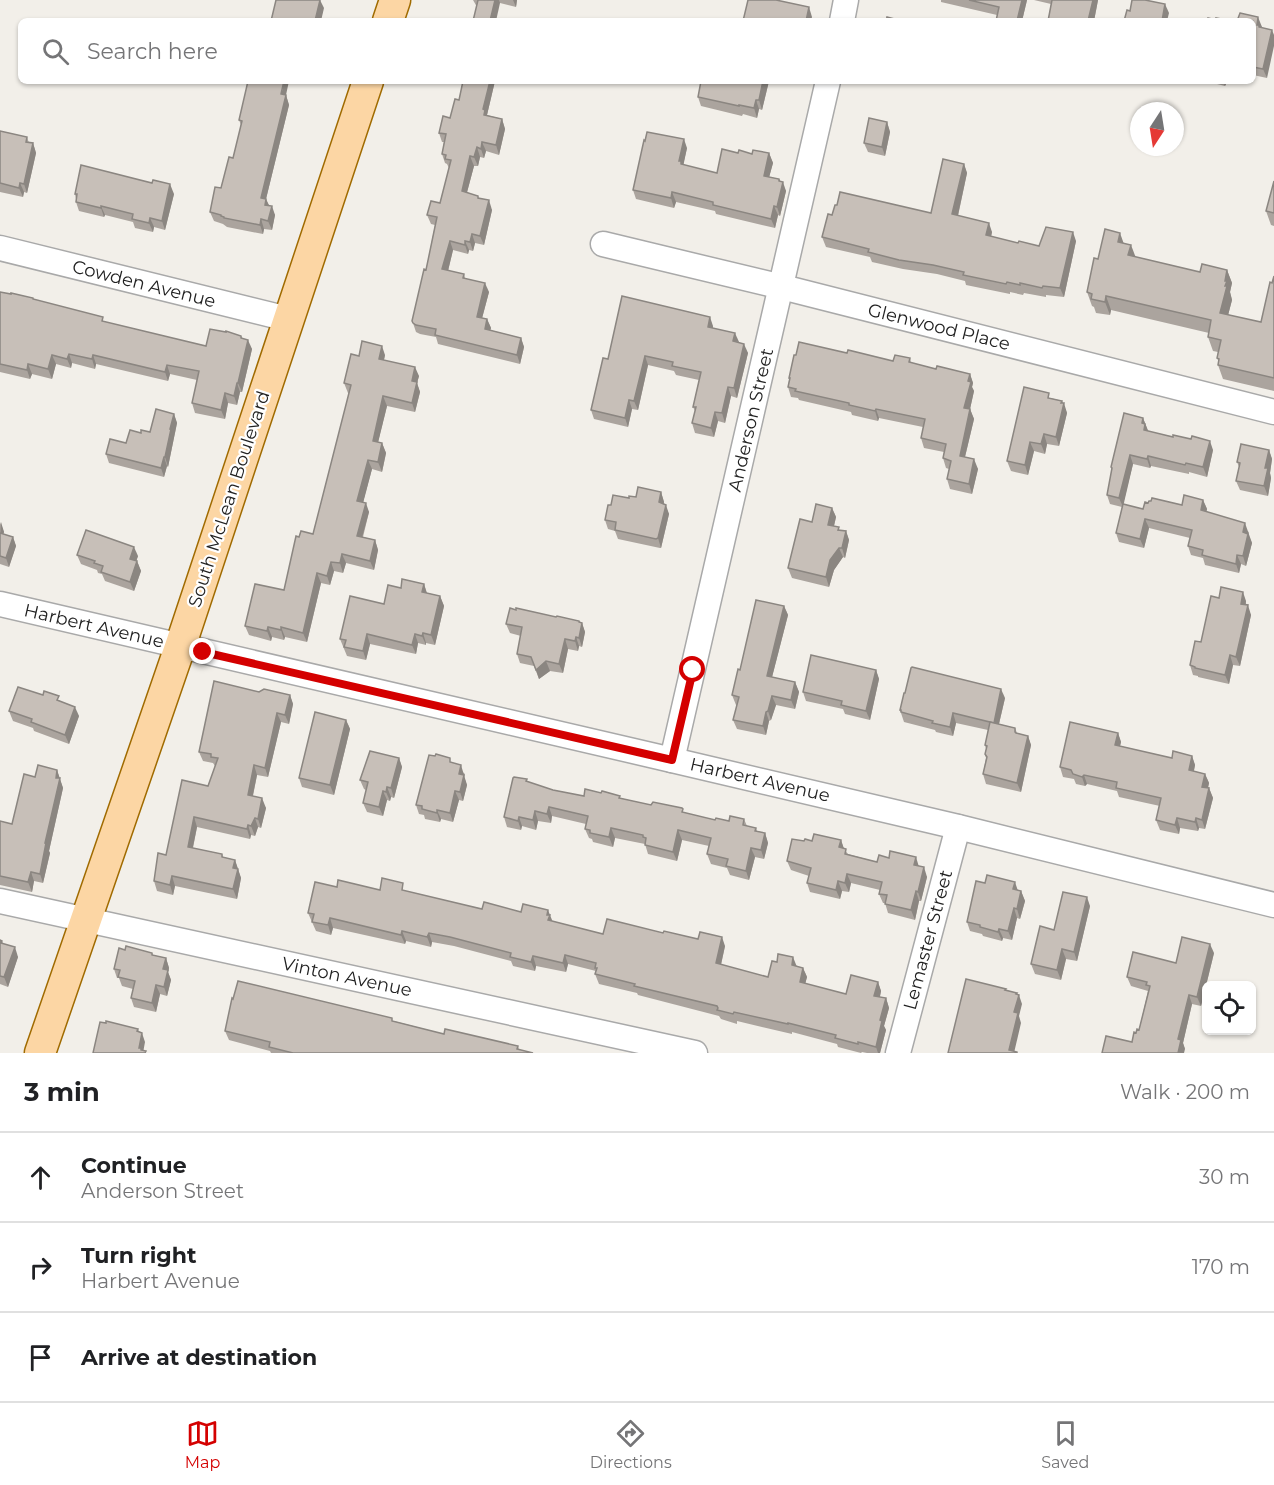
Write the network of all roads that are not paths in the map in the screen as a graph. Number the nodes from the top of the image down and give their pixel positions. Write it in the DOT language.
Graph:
graph roads {
  1 [pos="395,0"];
  2 [pos="846,0"];
  3 [pos="389,18"];
  4 [pos="843,18"];
  5 [pos="367,84"];
  6 [pos="827,84"];
  7 [pos="603,244"];
  8 [pos="0,248"];
  9 [pos="782,287"];
  10 [pos="288,320"];
  11 [pos="1274,412"];
  12 [pos="0,604"];
  13 [pos="180,647"];
  14 [pos="672,760"];
  15 [pos="958,827"];
  16 [pos="0,900"];
  17 [pos="1274,905"];
  18 [pos="85,919"];
  19 [pos="40,1053"];
  20 [pos="695,1053"];
  21 [pos="898,1053"];
  1 -- 3 [label="main road"];
  2 -- 4 [label="street"];
  5 -- 10 [label="main road, South McLean Boulevard"];
  6 -- 9 [label="street, Anderson Street"];
  7 -- 9 [label="street, Glenwood Place"];
  8 -- 10 [label="street, Cowden Avenue"];
  9 -- 11 [label="street, Glenwood Place"];
  9 -- 14 [label="street, Anderson Street"];
  10 -- 13 [label="main road, South McLean Boulevard"];
  12 -- 13 [label="street, Harbert Avenue"];
  13 -- 14 [label="street, Harbert Avenue"];
  13 -- 18 [label="main road, South McLean Boulevard"];
  14 -- 15 [label="street, Harbert Avenue"];
  15 -- 17 [label="street, Harbert Avenue"];
  15 -- 21 [label="street, Lemaster Street"];
  16 -- 18 [label="street, Vinton Avenue"];
  18 -- 19 [label="main road, South McLean Boulevard"];
  18 -- 20 [label="street, Vinton Avenue"];
}
